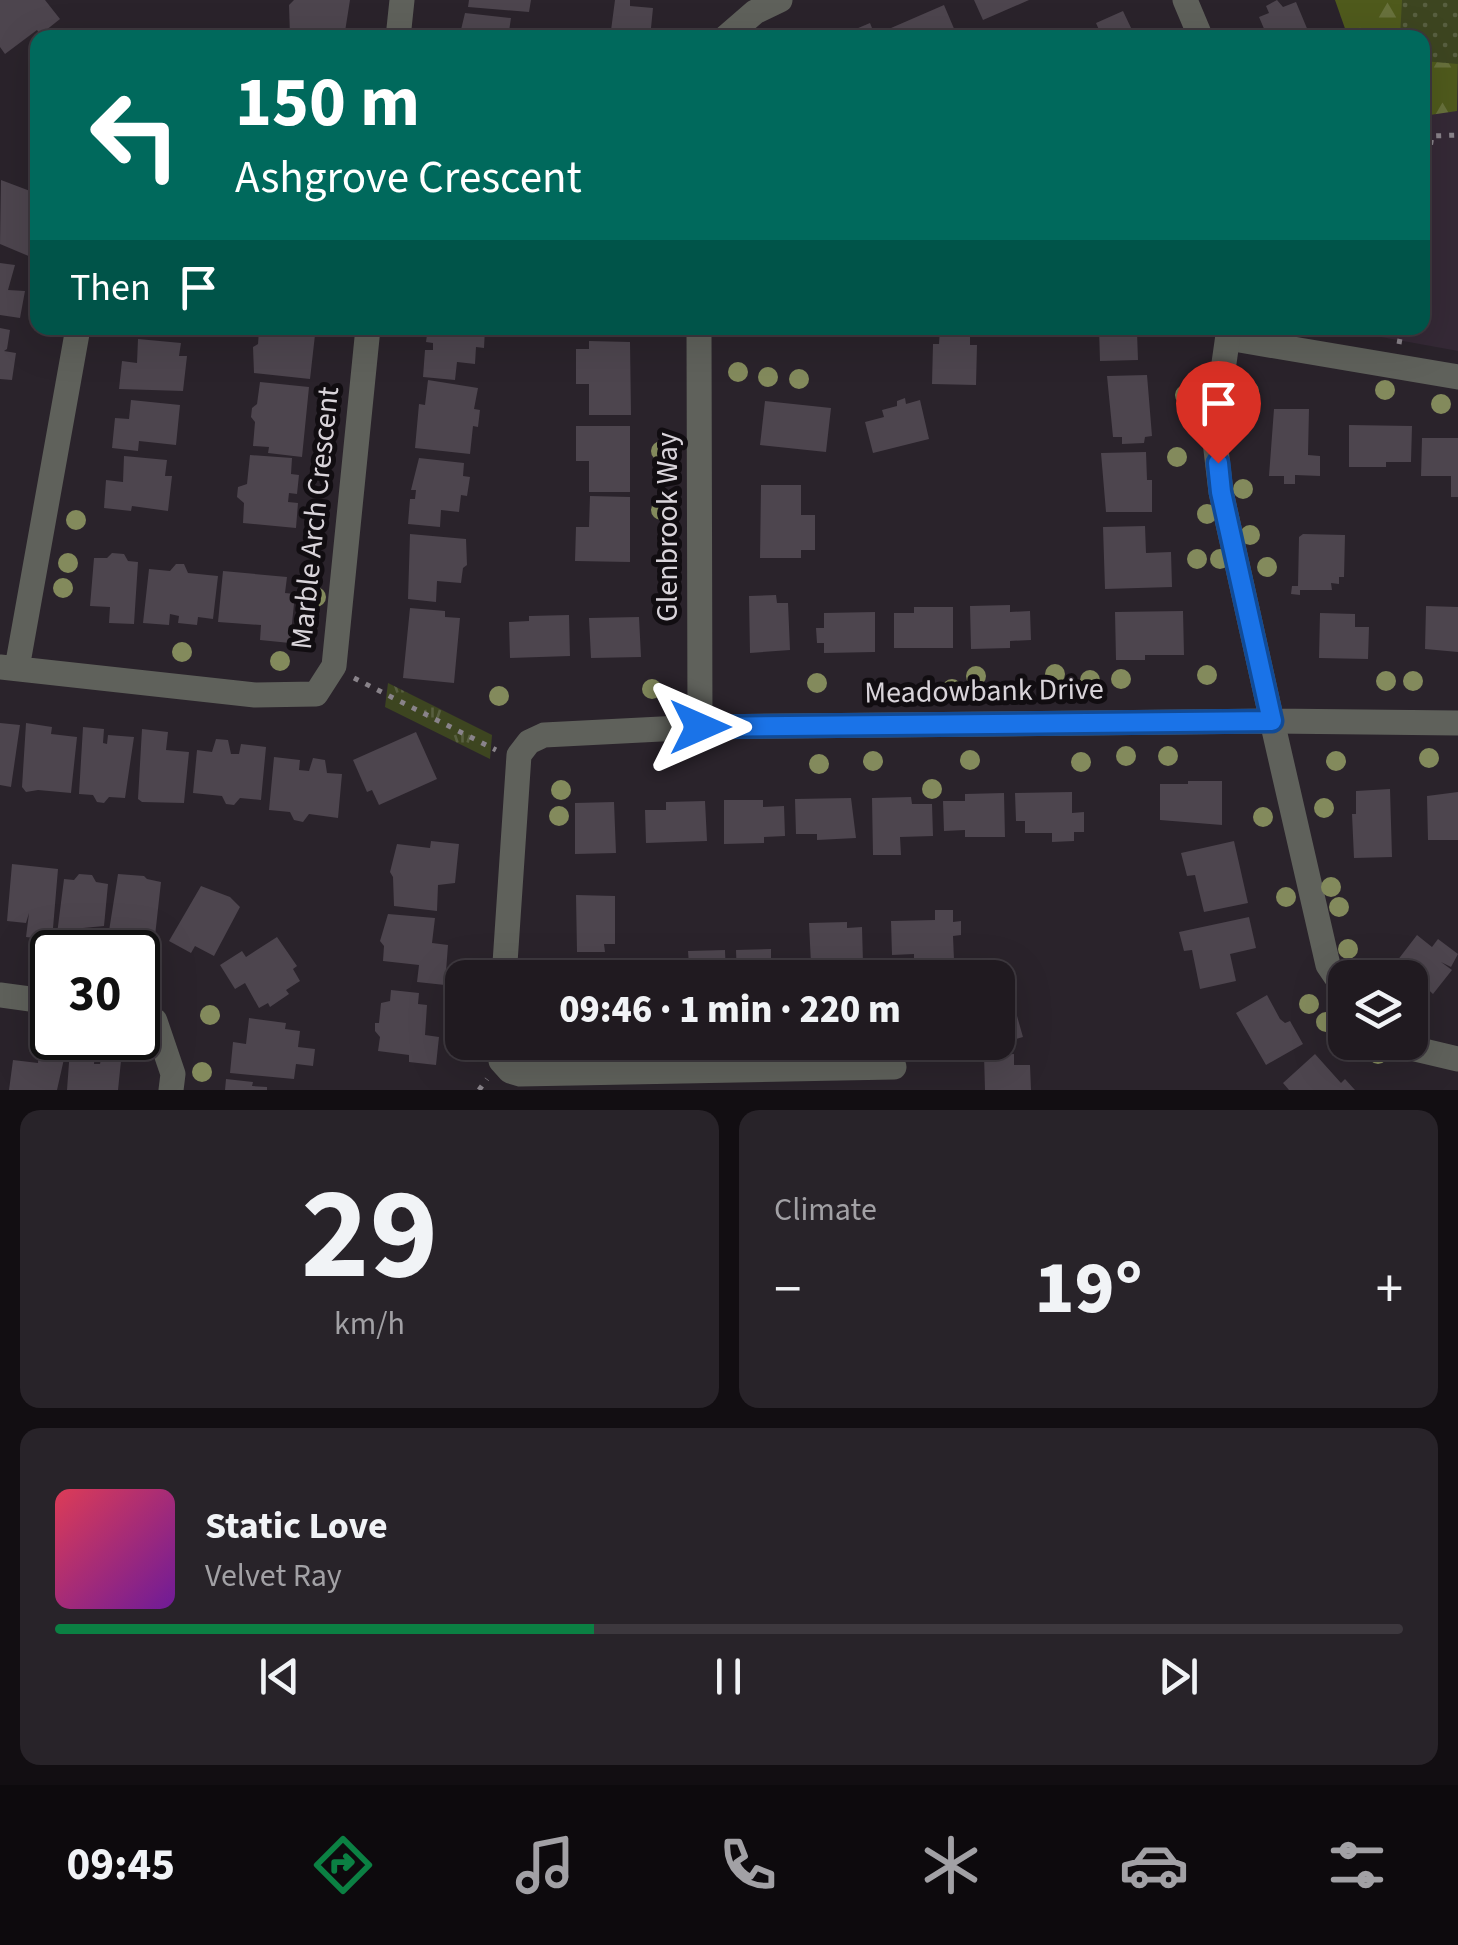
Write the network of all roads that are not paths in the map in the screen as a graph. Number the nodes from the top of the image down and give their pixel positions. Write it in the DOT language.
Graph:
graph roads {
  1 [pos="402,0"];
  2 [pos="780,0"];
  3 [pos="1186,0"];
  4 [pos="399,30"];
  5 [pos="734,30"];
  6 [pos="1197,30"];
  7 [pos="77,335"];
  8 [pos="367,335"];
  9 [pos="699,335"];
  10 [pos="1228,335"];
  11 [pos="1238,335"];
  12 [pos="1458,377"];
  13 [pos="9,668"];
  14 [pos="1272,721"];
  15 [pos="1458,724"];
  16 [pos="700,727"];
  17 [pos="505,960"];
  18 [pos="1328,966"];
  19 [pos="0,995"];
  20 [pos="30,999"];
  21 [pos="160,1036"];
  22 [pos="1428,1052"];
  23 [pos="1458,1059"];
  24 [pos="501,1060"];
  25 [pos="894,1067"];
  26 [pos="171,1090"];
  1 -- 4 [label="street"];
  2 -- 5 [label="street"];
  3 -- 6 [label="street"];
  7 -- 13 [label="street"];
  8 -- 13 [label="street, Marble Arch Crescent"];
  9 -- 16 [label="street, Glenbrook Way"];
  10 -- 14 [label="street"];
  11 -- 12 [label="street"];
  14 -- 15 [label="street, Meadowbank Drive"];
  14 -- 16 [label="street, Meadowbank Drive"];
  14 -- 18 [label="street"];
  16 -- 17 [label="street, Meadowbank Drive"];
  19 -- 20 [label="street"];
  21 -- 26 [label="street"];
  22 -- 23 [label="street"];
  24 -- 25 [label="street"];
}
